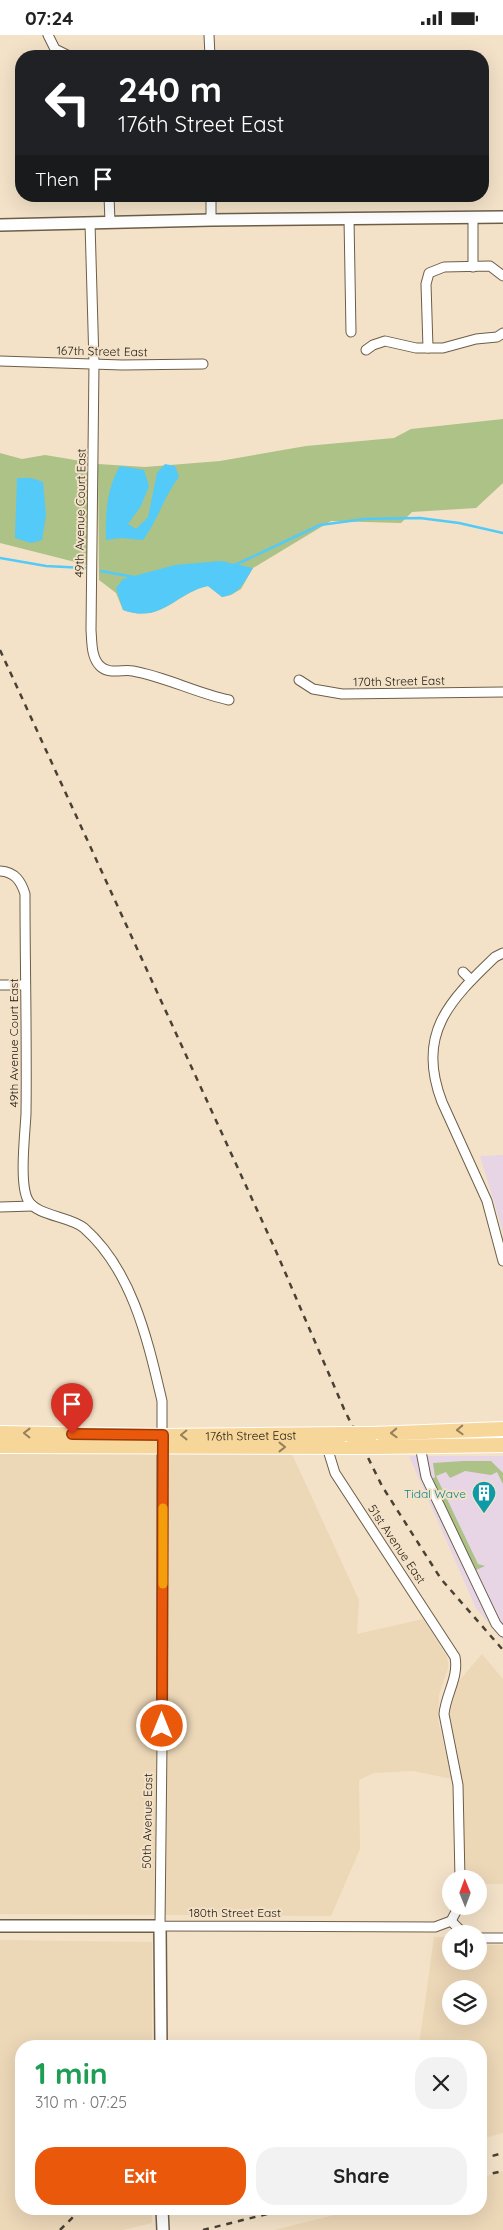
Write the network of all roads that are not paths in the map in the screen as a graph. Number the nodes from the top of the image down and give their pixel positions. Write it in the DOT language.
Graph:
graph roads {
  1 [pos="48,35"];
  2 [pos="209,35"];
  3 [pos="57,50"];
  4 [pos="210,50"];
  5 [pos="109,202"];
  6 [pos="211,202"];
  7 [pos="503,217"];
  8 [pos="349,218"];
  9 [pos="473,218"];
  10 [pos="211,220"];
  11 [pos="110,222"];
  12 [pos="90,223"];
  13 [pos="0,225"];
  14 [pos="473,267"];
  15 [pos="501,274"];
  16 [pos="350,332"];
  17 [pos="502,334"];
  18 [pos="428,348"];
  19 [pos="366,350"];
  20 [pos="0,361"];
  21 [pos="94,363"];
  22 [pos="203,364"];
  23 [pos="299,680"];
  24 [pos="503,692"];
  25 [pos="229,700"];
  26 [pos="0,871"];
  27 [pos="503,953"];
  28 [pos="463,972"];
  29 [pos="471,980"];
  30 [pos="0,985"];
  31 [pos="25,985"];
  32 [pos="33,1206"];
  33 [pos="0,1207"];
  34 [pos="503,1261"];
  35 [pos="503,1429"];
  36 [pos="0,1433"];
  37 [pos="375,1440"];
  38 [pos="163,1441"];
  39 [pos="348,1441"];
  40 [pos="503,1445"];
  41 [pos="0,1446"];
  42 [pos="420,1446"];
  43 [pos="326,1447"];
  44 [pos="503,1632"];
  45 [pos="460,1870"];
  46 [pos="454,1915"];
  47 [pos="451,1921"];
  48 [pos="455,1925"];
  49 [pos="0,1926"];
  50 [pos="160,1926"];
  51 [pos="487,1938"];
  52 [pos="503,1938"];
  53 [pos="162,2040"];
  54 [pos="162,2215"];
  55 [pos="163,2230"];
  1 -- 3 [label="street"];
  2 -- 4 [label="street"];
  5 -- 11 [label="street"];
  6 -- 10 [label="street"];
  7 -- 9 [label="street"];
  8 -- 9 [label="street"];
  8 -- 10 [label="street"];
  8 -- 16 [label="street"];
  9 -- 14 [label="street"];
  10 -- 11 [label="street"];
  11 -- 12 [label="street"];
  12 -- 13 [label="street"];
  12 -- 21 [label="street, 49th Avenue Court East"];
  14 -- 15 [label="street"];
  14 -- 18 [label="street"];
  17 -- 18 [label="street"];
  18 -- 19 [label="street"];
  20 -- 21 [label="street, 167th Street East"];
  21 -- 22 [label="street, 167th Street East"];
  21 -- 25 [label="street, 49th Avenue Court East"];
  23 -- 24 [label="street, 170th Street East"];
  26 -- 31 [label="street, 49th Avenue Court East"];
  27 -- 29 [label="street"];
  28 -- 29 [label="street"];
  29 -- 34 [label="street"];
  30 -- 31 [label="street"];
  31 -- 32 [label="street, 49th Avenue Court East"];
  32 -- 33 [label="street"];
  32 -- 38 [label="street, 50th Avenue East"];
  35 -- 37 [label="main road, 176th Street East, one-way"];
  38 -- 36 [label="main road, 176th Street East, one-way"];
  37 -- 39 [label="main road, 176th Street East, bridge"];
  37 -- 42 [label="main road, 176th Street East"];
  39 -- 38 [label="main road, 176th Street East, one-way"];
  38 -- 41 [label="main road, 176th Street East"];
  38 -- 43 [label="main road, 176th Street East, one-way"];
  38 -- 50 [label="street, 50th Avenue East"];
  39 -- 43 [label="main road, 176th Street East"];
  40 -- 42 [label="main road, 176th Street East"];
  42 -- 44 [label="street"];
  43 -- 45 [label="street, 51st Avenue East"];
  46 -- 47 [label="street"];
  47 -- 48 [label="street"];
  47 -- 50 [label="street, 180th Street East"];
  49 -- 50 [label="street, 180th Street East"];
  50 -- 53 [label="street, 50th Avenue East"];
  51 -- 52 [label="street"];
  54 -- 55 [label="street"];
}
